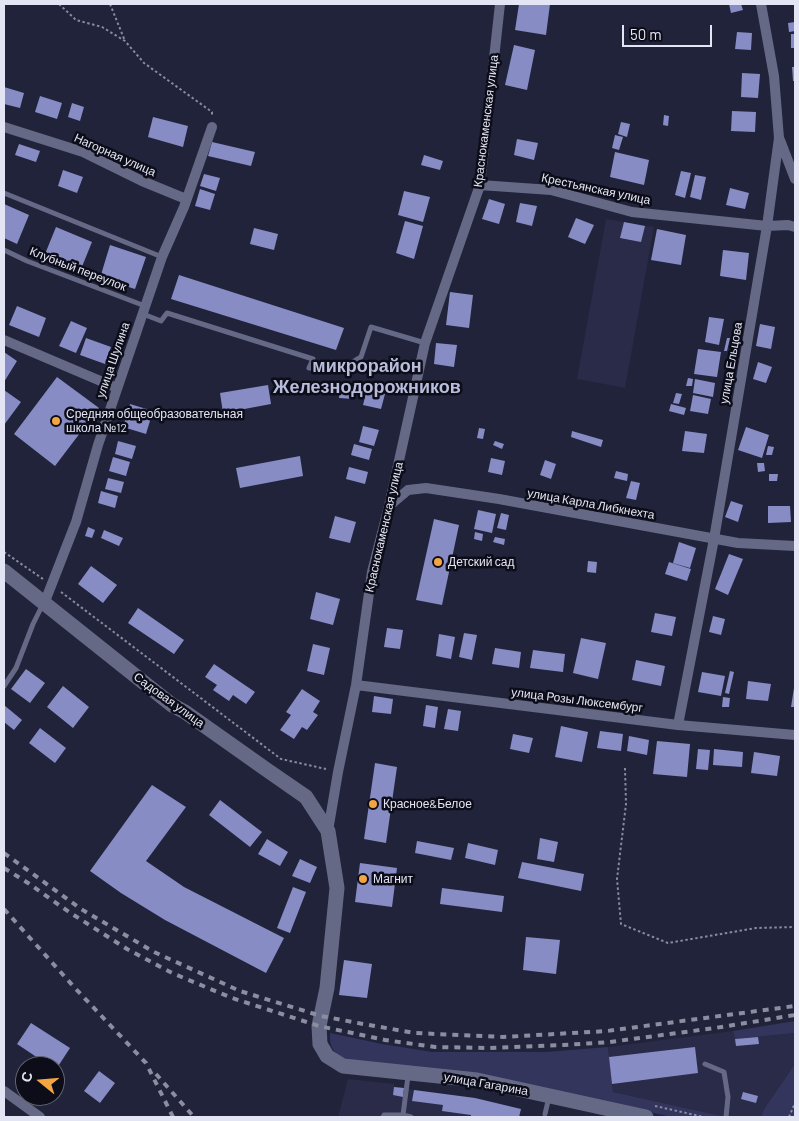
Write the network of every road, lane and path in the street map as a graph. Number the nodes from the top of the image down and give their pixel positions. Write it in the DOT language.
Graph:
graph roads {
  1 [pos="59,4"];
  2 [pos="110,4"];
  3 [pos="500,4"];
  4 [pos="761,4"];
  5 [pos="125,41"];
  6 [pos="212,126"];
  7 [pos="4,127"];
  8 [pos="779,138"];
  9 [pos="795,179"];
  10 [pos="480,185"];
  11 [pos="4,193"];
  12 [pos="186,199"];
  13 [pos="767,226"];
  14 [pos="795,228"];
  15 [pos="4,250"];
  16 [pos="162,257"];
  17 [pos="144,310"];
  18 [pos="4,340"];
  19 [pos="425,343"];
  20 [pos="117,388"];
  21 [pos="389,506"];
  22 [pos="714,539"];
  23 [pos="795,546"];
  24 [pos="4,552"];
  25 [pos="4,571"];
  26 [pos="51,584"];
  27 [pos="44,604"];
  28 [pos="356,685"];
  29 [pos="4,686"];
  30 [pos="678,725"];
  31 [pos="795,735"];
  32 [pos="625,768"];
  33 [pos="338,772"];
  34 [pos="328,831"];
  35 [pos="795,927"];
  36 [pos="327,1056"];
  37 [pos="705,1064"];
  38 [pos="409,1073"];
  39 [pos="4,1091"];
  40 [pos="549,1096"];
  41 [pos="795,1103"];
  42 [pos="403,1114"];
  43 [pos="545,1114"];
  44 [pos="40,1117"];
  45 [pos="383,1117"];
  46 [pos="412,1117"];
  47 [pos="646,1117"];
  48 [pos="726,1117"];
  49 [pos="790,1117"];
  1 -- 5 [label="path"];
  2 -- 5 [label="path"];
  3 -- 10 [label="street, Краснокаменская улица"];
  4 -- 8 [label="street, улица Ельцова"];
  5 -- 6 [label="path"];
  6 -- 12 [label="street, улица Шулина"];
  7 -- 12 [label="street, Нагорная улица"];
  8 -- 9 [label="street"];
  8 -- 13 [label="street, улица Ельцова"];
  10 -- 13 [label="street, Крестьянская улица"];
  10 -- 19 [label="street, Краснокаменская улица"];
  11 -- 16 [label="lane"];
  12 -- 16 [label="street, улица Шулина"];
  13 -- 14 [label="street, Крестьянская улица"];
  13 -- 22 [label="street, улица Ельцова"];
  15 -- 17 [label="lane, Клубный переулок"];
  16 -- 17 [label="street, улица Шулина"];
  17 -- 19 [label="lane, Клубный переулок"];
  17 -- 20 [label="street, улица Шулина"];
  18 -- 20 [label="street"];
  19 -- 21 [label="street, Краснокаменская улица"];
  20 -- 26 [label="street, улица Шулина"];
  21 -- 22 [label="street, улица Карла Либкнехта"];
  21 -- 28 [label="street, Краснокаменская улица"];
  22 -- 23 [label="street, улица Карла Либкнехта"];
  22 -- 30 [label="street, улица Ельцова"];
  24 -- 26 [label="path"];
  25 -- 27 [label="street, Садовая улица"];
  26 -- 27 [label="street, улица Шулина"];
  26 -- 33 [label="path"];
  27 -- 29 [label="lane"];
  27 -- 34 [label="street, Садовая улица"];
  28 -- 30 [label="street, улица Розы Люксембург"];
  28 -- 33 [label="street, Краснокаменская улица"];
  30 -- 31 [label="street, улица Розы Люксембург"];
  32 -- 35 [label="path"];
  33 -- 34 [label="street, Краснокаменская улица"];
  34 -- 36 [label="street, Краснокаменская улица"];
  36 -- 38 [label="street, улица Гагарина"];
  37 -- 48 [label="lane"];
  38 -- 40 [label="street, улица Гагарина"];
  38 -- 42 [label="lane"];
  39 -- 44 [label="street"];
  40 -- 43 [label="lane"];
  40 -- 47 [label="street, улица Гагарина"];
  41 -- 49 [label="path"];
  42 -- 45 [label="lane"];
  42 -- 46 [label="lane"];
}
